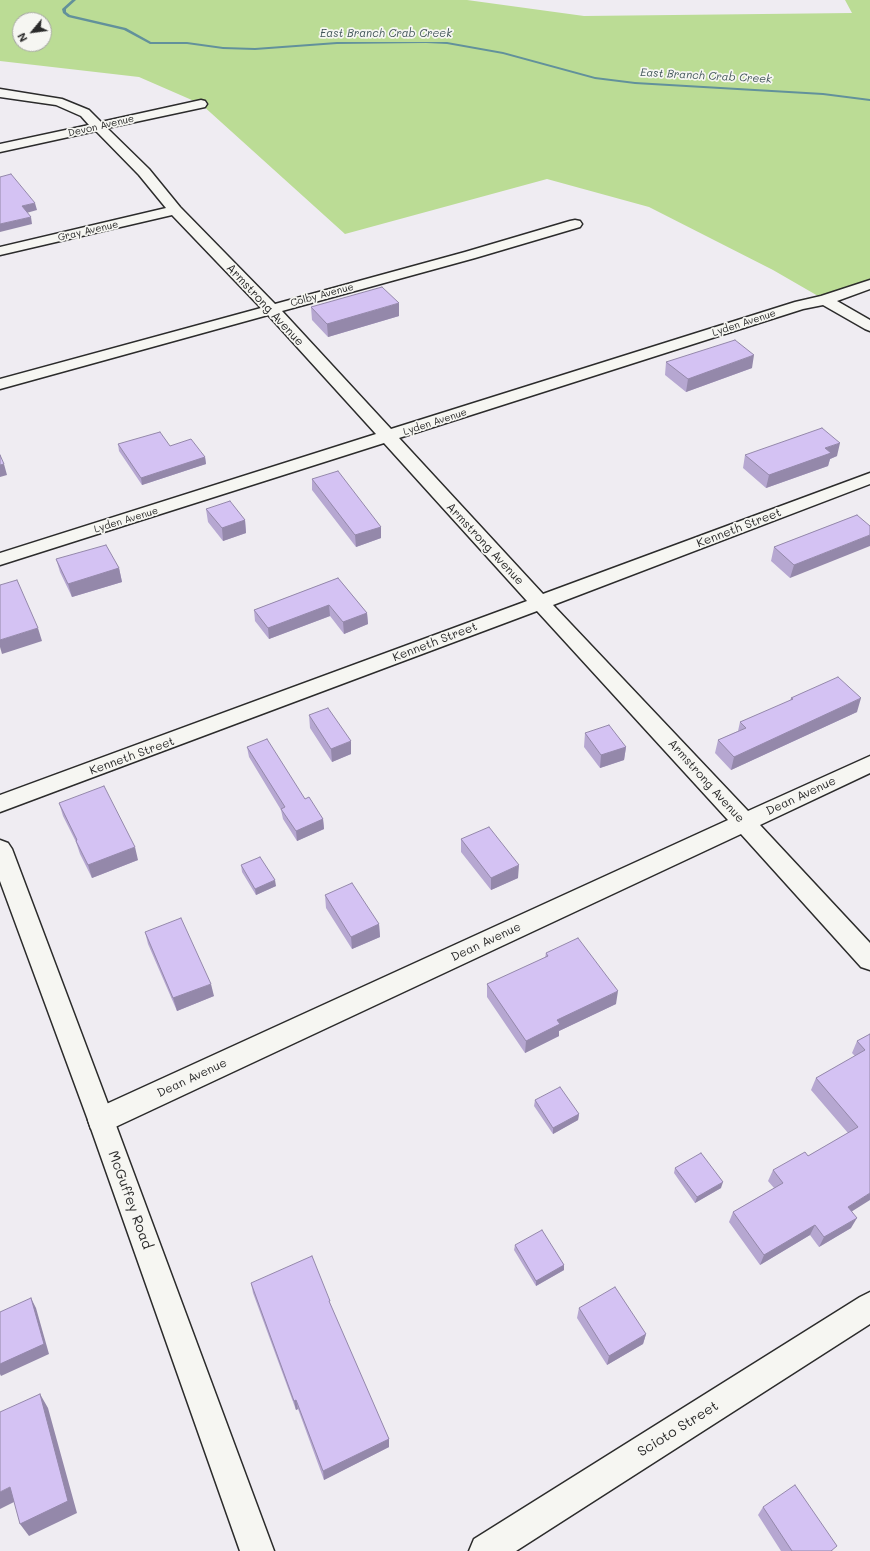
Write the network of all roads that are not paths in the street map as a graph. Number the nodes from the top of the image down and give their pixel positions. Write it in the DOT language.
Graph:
graph roads {
  1 [pos="0,93"];
  2 [pos="201,104"];
  3 [pos="100,127"];
  4 [pos="0,148"];
  5 [pos="176,210"];
  6 [pos="575,224"];
  7 [pos="0,251"];
  8 [pos="870,284"];
  9 [pos="851,291"];
  10 [pos="825,300"];
  11 [pos="870,302"];
  12 [pos="271,309"];
  13 [pos="870,326"];
  14 [pos="0,384"];
  15 [pos="387,437"];
  16 [pos="870,478"];
  17 [pos="0,559"];
  18 [pos="540,603"];
  19 [pos="870,764"];
  20 [pos="0,804"];
  21 [pos="744,823"];
  22 [pos="0,849"];
  23 [pos="870,960"];
  24 [pos="101,1120"];
  25 [pos="870,1307"];
  26 [pos="257,1551"];
  27 [pos="486,1551"];
  1 -- 3 [label="street, Armstrong Avenue"];
  2 -- 3 [label="street, Devon Avenue"];
  3 -- 4 [label="street, Devon Avenue"];
  3 -- 5 [label="street, Armstrong Avenue"];
  5 -- 7 [label="street, Gray Avenue"];
  5 -- 12 [label="street, Armstrong Avenue"];
  6 -- 12 [label="street, Colby Avenue"];
  8 -- 9 [label="street, Lyden Avenue"];
  9 -- 10 [label="street, Lyden Avenue"];
  9 -- 11 [label="street"];
  10 -- 13 [label="street"];
  10 -- 15 [label="street, Lyden Avenue"];
  12 -- 14 [label="street, Colby Avenue"];
  12 -- 15 [label="street, Armstrong Avenue"];
  15 -- 17 [label="street, Lyden Avenue"];
  15 -- 18 [label="street, Armstrong Avenue"];
  16 -- 18 [label="street, Kenneth Street"];
  18 -- 20 [label="street, Kenneth Street"];
  18 -- 21 [label="street, Armstrong Avenue"];
  19 -- 21 [label="street, Dean Avenue"];
  21 -- 23 [label="street, Armstrong Avenue"];
  21 -- 24 [label="street, Dean Avenue"];
  22 -- 24 [label="street, McGuffey Road"];
  24 -- 26 [label="street, McGuffey Road"];
  25 -- 27 [label="street, Scioto Street"];
}
